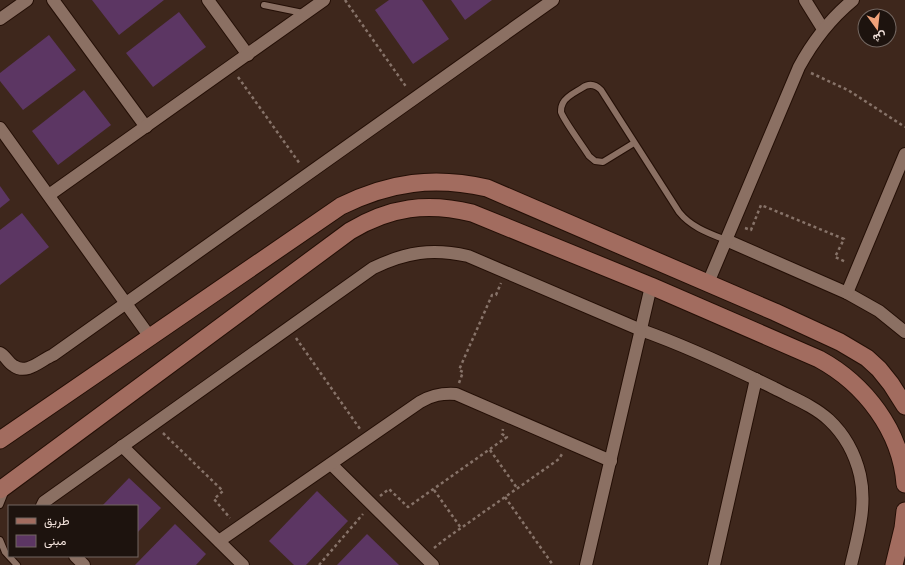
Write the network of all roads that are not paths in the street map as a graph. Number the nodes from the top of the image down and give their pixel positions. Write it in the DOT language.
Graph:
graph roads {
  1 [pos="27,0"];
  2 [pos="53,0"];
  3 [pos="208,0"];
  4 [pos="324,0"];
  5 [pos="553,0"];
  6 [pos="805,0"];
  7 [pos="853,0"];
  8 [pos="264,5"];
  9 [pos="305,14"];
  10 [pos="0,19"];
  11 [pos="823,29"];
  12 [pos="248,54"];
  13 [pos="146,127"];
  14 [pos="0,128"];
  15 [pos="634,142"];
  16 [pos="905,154"];
  17 [pos="902,168"];
  18 [pos="49,196"];
  19 [pos="726,240"];
  20 [pos="708,283"];
  21 [pos="651,286"];
  22 [pos="847,293"];
  23 [pos="126,303"];
  24 [pos="641,330"];
  25 [pos="905,332"];
  26 [pos="150,337"];
  27 [pos="0,353"];
  28 [pos="53,355"];
  29 [pos="0,360"];
  30 [pos="756,379"];
  31 [pos="905,406"];
  32 [pos="5,436"];
  33 [pos="122,446"];
  34 [pos="0,450"];
  35 [pos="611,462"];
  36 [pos="331,464"];
  37 [pos="905,484"];
  38 [pos="4,487"];
  39 [pos="42,505"];
  40 [pos="0,506"];
  41 [pos="905,511"];
  42 [pos="0,540"];
  43 [pos="219,541"];
  44 [pos="1,548"];
  45 [pos="76,557"];
  46 [pos="429,561"];
  47 [pos="16,565"];
  48 [pos="84,565"];
  49 [pos="243,565"];
  50 [pos="586,565"];
  51 [pos="714,565"];
  52 [pos="851,565"];
  53 [pos="894,565"];
  1 -- 10 [label="street"];
  2 -- 13 [label="street"];
  3 -- 12 [label="street"];
  4 -- 9 [label="street"];
  5 -- 23 [label="street"];
  6 -- 11 [label="street"];
  7 -- 11 [label="street"];
  8 -- 9 [label="lane"];
  9 -- 12 [label="street"];
  11 -- 19 [label="street"];
  12 -- 13 [label="street"];
  13 -- 18 [label="street"];
  14 -- 18 [label="street"];
  15 -- 15 [label="lane"];
  15 -- 19 [label="lane"];
  16 -- 17 [label="street"];
  17 -- 22 [label="street"];
  18 -- 23 [label="street"];
  19 -- 20 [label="street"];
  19 -- 22 [label="street"];
  20 -- 26 [label="street"];
  20 -- 31 [label="street"];
  21 -- 24 [label="street"];
  21 -- 37 [label="street"];
  21 -- 38 [label="street"];
  22 -- 25 [label="street"];
  23 -- 26 [label="street"];
  23 -- 28 [label="street"];
  24 -- 30 [label="street"];
  24 -- 33 [label="street"];
  24 -- 35 [label="street"];
  26 -- 32 [label="street"];
  27 -- 28 [label="street"];
  28 -- 29 [label="street"];
  30 -- 51 [label="street"];
  30 -- 52 [label="street"];
  32 -- 34 [label="street"];
  33 -- 39 [label="street"];
  33 -- 43 [label="street"];
  35 -- 36 [label="street"];
  35 -- 50 [label="street"];
  36 -- 43 [label="street"];
  36 -- 46 [label="street"];
  38 -- 40 [label="lane"];
  41 -- 53 [label="street"];
  42 -- 44 [label="lane"];
  43 -- 49 [label="street"];
  44 -- 47 [label="lane"];
  45 -- 48 [label="street"];
}
